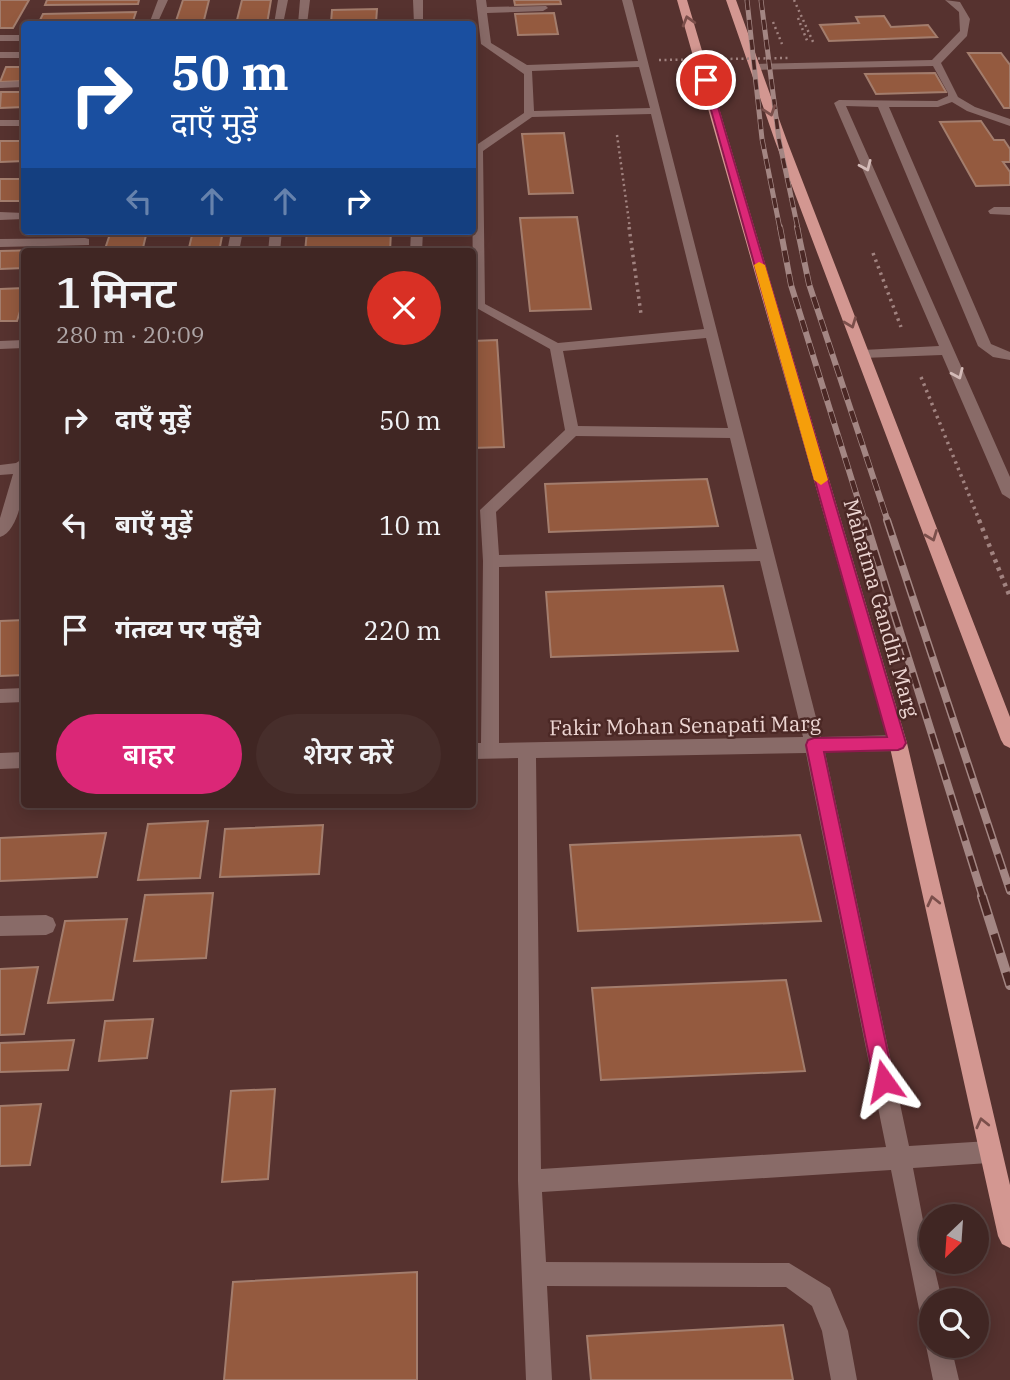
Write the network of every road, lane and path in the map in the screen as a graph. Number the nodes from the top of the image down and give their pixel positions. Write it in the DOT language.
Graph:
graph roads {
  1 [pos="163,0"];
  2 [pos="284,0"];
  3 [pos="305,0"];
  4 [pos="418,0"];
  5 [pos="627,0"];
  6 [pos="682,0"];
  7 [pos="731,0"];
  8 [pos="950,0"];
  9 [pos="482,5"];
  10 [pos="543,8"];
  11 [pos="154,21"];
  12 [pos="280,21"];
  13 [pos="303,21"];
  14 [pos="418,21"];
  15 [pos="0,38"];
  16 [pos="21,38"];
  17 [pos="3,55"];
  18 [pos="21,55"];
  19 [pos="788,58"];
  20 [pos="659,60"];
  21 [pos="936,63"];
  22 [pos="643,64"];
  23 [pos="755,67"];
  24 [pos="0,68"];
  25 [pos="525,68"];
  26 [pos="21,84"];
  27 [pos="0,85"];
  28 [pos="953,98"];
  29 [pos="882,103"];
  30 [pos="656,111"];
  31 [pos="613,112"];
  32 [pos="529,114"];
  33 [pos="0,123"];
  34 [pos="21,123"];
  35 [pos="1010,123"];
  36 [pos="994,211"];
  37 [pos="1010,211"];
  38 [pos="0,216"];
  39 [pos="21,216"];
  40 [pos="85,242"];
  41 [pos="0,243"];
  42 [pos="711,333"];
  43 [pos="644,339"];
  44 [pos="21,344"];
  45 [pos="0,345"];
  46 [pos="556,347"];
  47 [pos="947,350"];
  48 [pos="863,354"];
  49 [pos="1010,356"];
  50 [pos="572,431"];
  51 [pos="736,433"];
  52 [pos="21,466"];
  53 [pos="0,470"];
  54 [pos="21,475"];
  55 [pos="1010,494"];
  56 [pos="0,531"];
  57 [pos="767,555"];
  58 [pos="491,561"];
  59 [pos="21,695"];
  60 [pos="0,696"];
  61 [pos="1010,740"];
  62 [pos="898,743"];
  63 [pos="814,745"];
  64 [pos="527,750"];
  65 [pos="481,751"];
  66 [pos="21,760"];
  67 [pos="0,761"];
  68 [pos="46,925"];
  69 [pos="0,926"];
  70 [pos="989,1153"];
  71 [pos="900,1158"];
  72 [pos="530,1181"];
  73 [pos="1010,1237"];
  74 [pos="534,1274"];
  75 [pos="927,1288"];
  76 [pos="941,1358"];
  77 [pos="539,1380"];
  78 [pos="844,1380"];
  79 [pos="946,1380"];
  1 -- 11 [label="street"];
  2 -- 12 [label="street"];
  3 -- 13 [label="street"];
  4 -- 14 [label="street"];
  5 -- 22 [label="street"];
  62 -- 6 [label="main road, Mahatma Gandhi Marg, one-way"];
  7 -- 23 [label="main road"];
  8 -- 21 [label="street"];
  9 -- 10 [label="street"];
  9 -- 25 [label="street"];
  15 -- 16 [label="street"];
  17 -- 18 [label="street"];
  17 -- 24 [label="street"];
  19 -- 20 [label="path, bridge"];
  21 -- 23 [label="street"];
  21 -- 28 [label="street"];
  22 -- 25 [label="street"];
  22 -- 30 [label="street"];
  23 -- 48 [label="main road, one-way"];
  25 -- 32 [label="street"];
  26 -- 27 [label="street"];
  28 -- 29 [label="street"];
  28 -- 35 [label="street"];
  29 -- 47 [label="street, one-way"];
  29 -- 49 [label="street"];
  30 -- 31 [label="street"];
  30 -- 42 [label="street"];
  31 -- 32 [label="street"];
  31 -- 43 [label="path"];
  32 -- 46 [label="street"];
  33 -- 34 [label="street"];
  36 -- 37 [label="street"];
  38 -- 39 [label="street"];
  40 -- 41 [label="street"];
  42 -- 43 [label="street"];
  42 -- 51 [label="street"];
  43 -- 46 [label="street"];
  44 -- 45 [label="street"];
  46 -- 50 [label="street"];
  47 -- 48 [label="street"];
  47 -- 55 [label="street, one-way"];
  48 -- 61 [label="main road, one-way"];
  50 -- 51 [label="street"];
  50 -- 58 [label="street"];
  51 -- 57 [label="street"];
  52 -- 53 [label="street"];
  54 -- 56 [label="street"];
  57 -- 58 [label="street"];
  57 -- 63 [label="street"];
  58 -- 65 [label="street"];
  59 -- 60 [label="street"];
  62 -- 63 [label="street, Fakir Mohan Senapati Marg"];
  70 -- 62 [label="main road, Mahatma Gandhi Marg, one-way"];
  63 -- 64 [label="street, Fakir Mohan Senapati Marg"];
  63 -- 71 [label="street"];
  64 -- 65 [label="street, Fakir Mohan Senapati Marg"];
  64 -- 72 [label="street"];
  66 -- 67 [label="street"];
  68 -- 69 [label="street"];
  70 -- 71 [label="street"];
  70 -- 73 [label="main road, Mahatma Gandhi Marg"];
  71 -- 72 [label="street"];
  71 -- 75 [label="street"];
  72 -- 74 [label="street"];
  74 -- 77 [label="street"];
  74 -- 78 [label="street"];
  76 -- 79 [label="street"];
}
